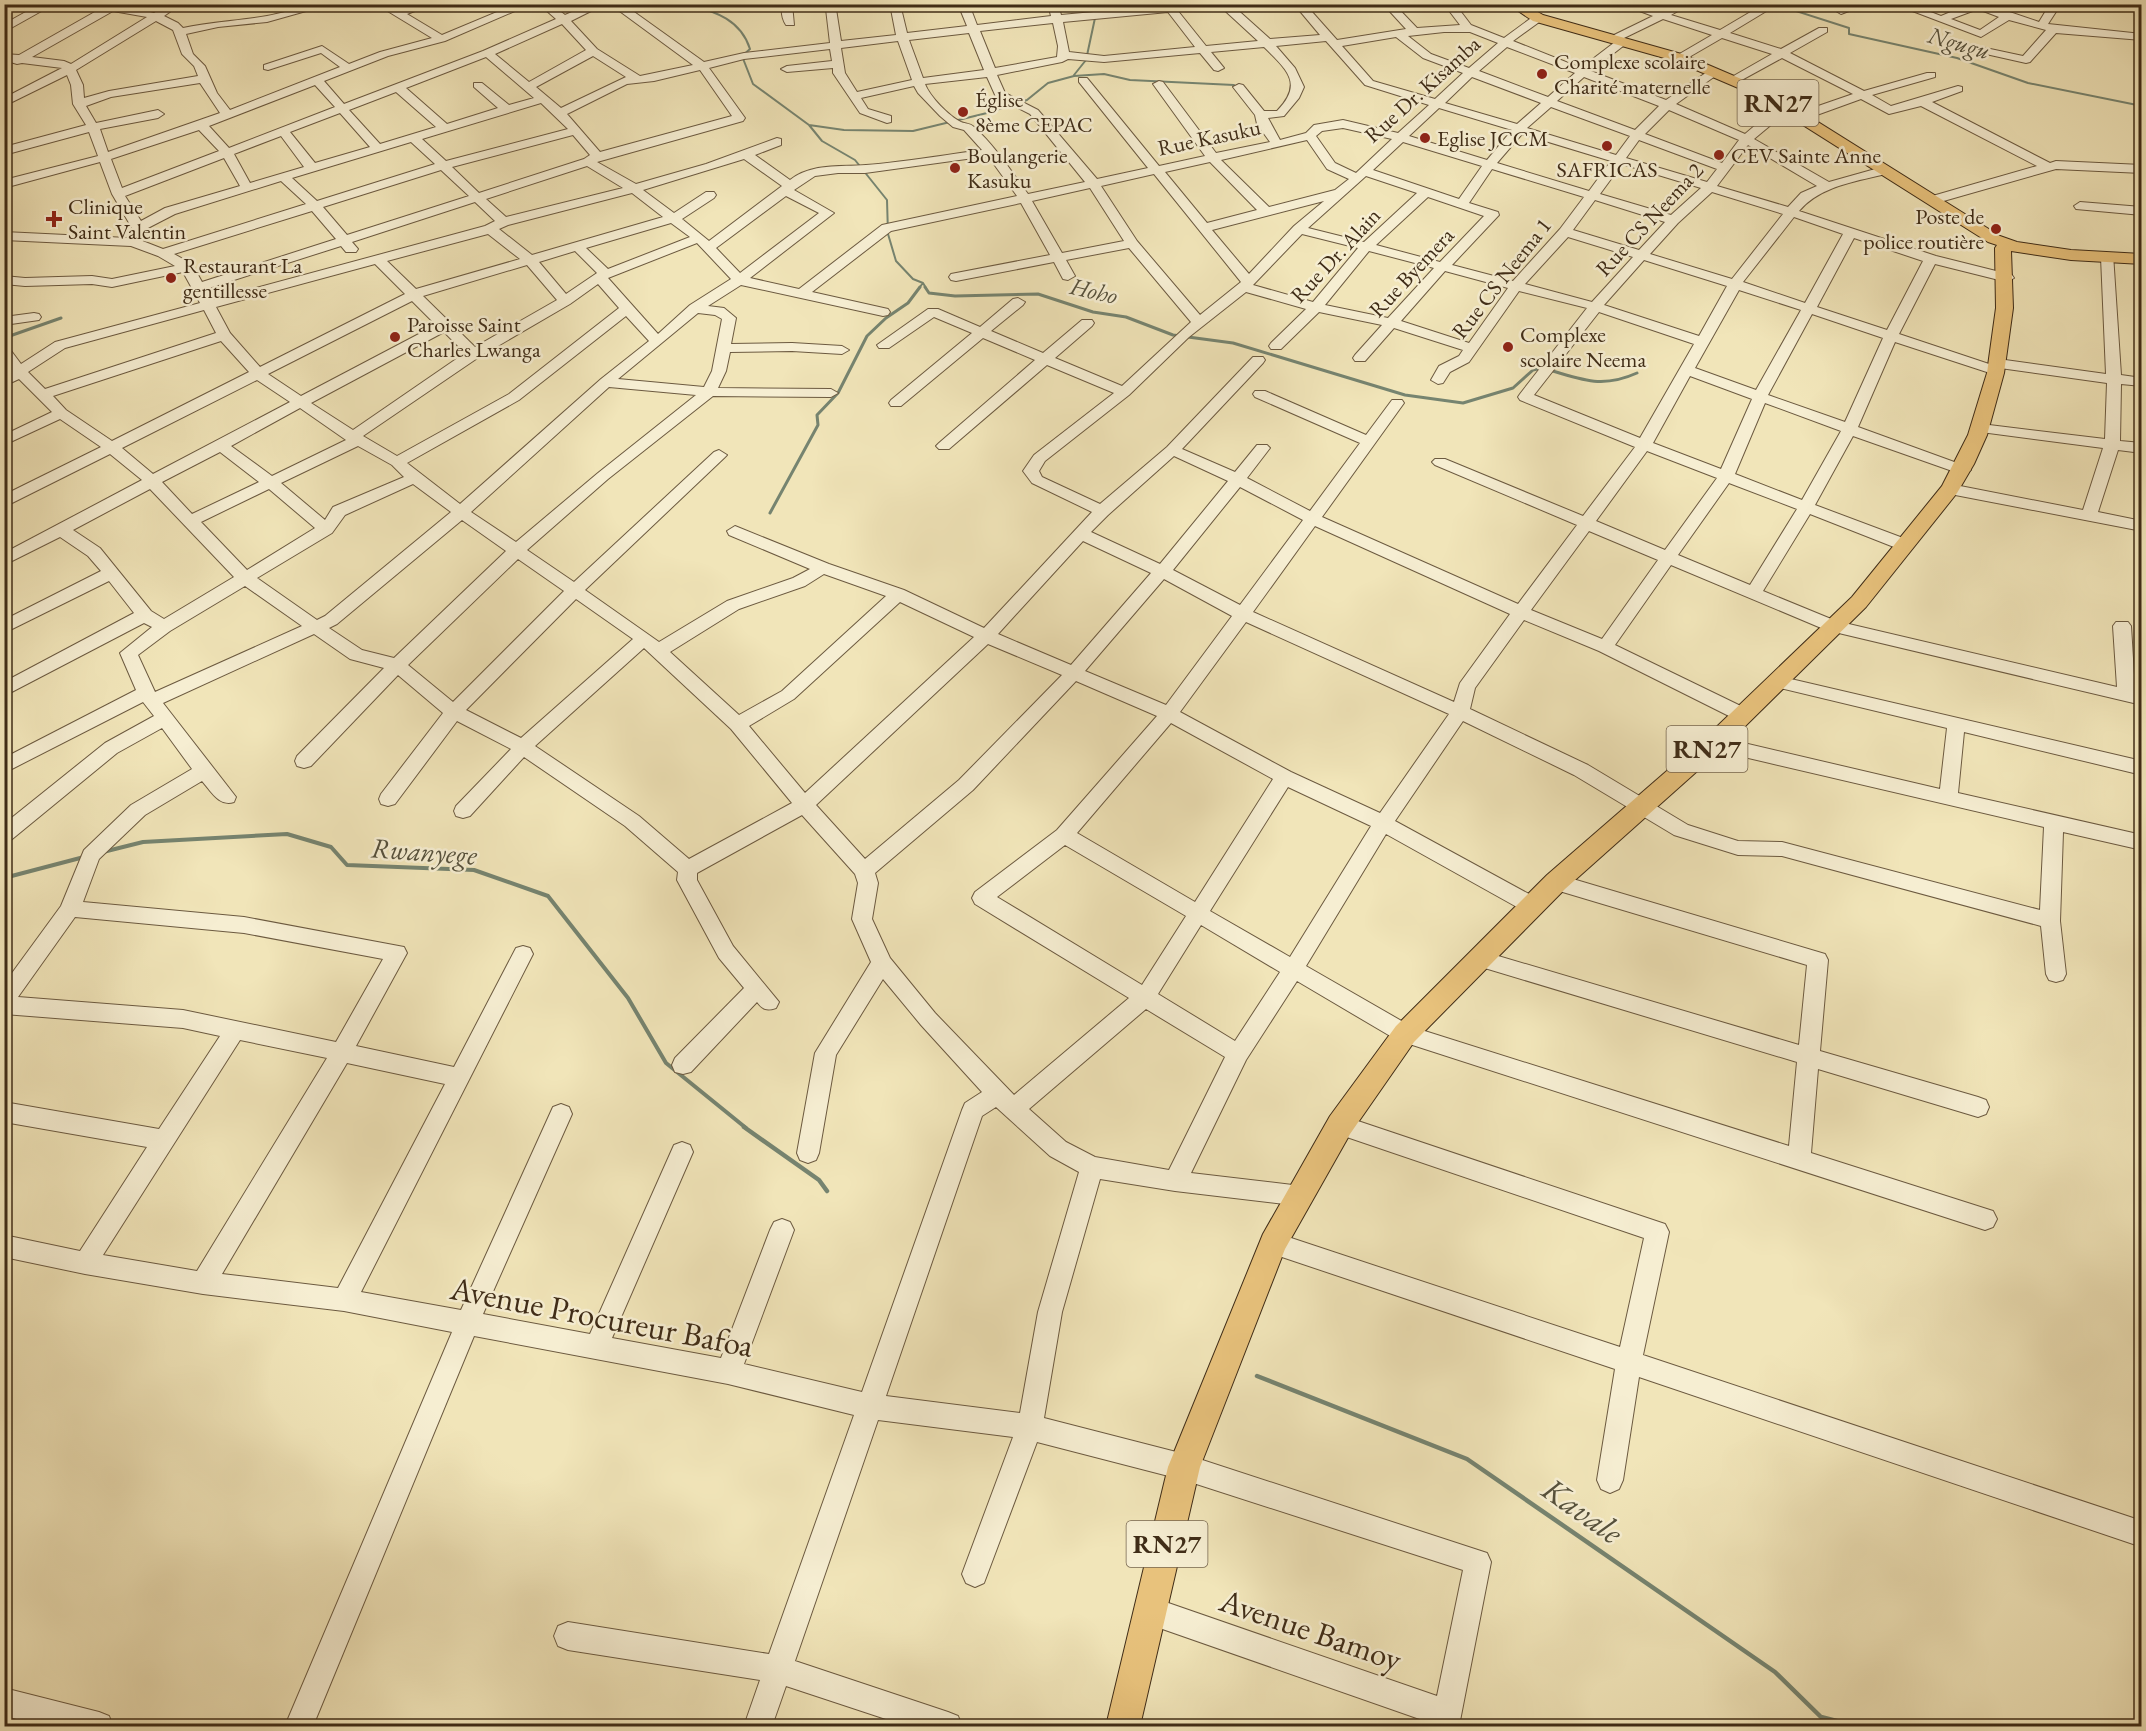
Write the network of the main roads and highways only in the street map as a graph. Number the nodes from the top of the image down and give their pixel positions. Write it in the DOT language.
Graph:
graph roads {
  1 [pos="1514,4"];
  2 [pos="2002,244"];
  3 [pos="2142,259"];
  4 [pos="1123,1726"];
  1 -- 2 [label="main road, RN27"];
  2 -- 3 [label="main road"];
  2 -- 4 [label="main road, RN27"];
}
